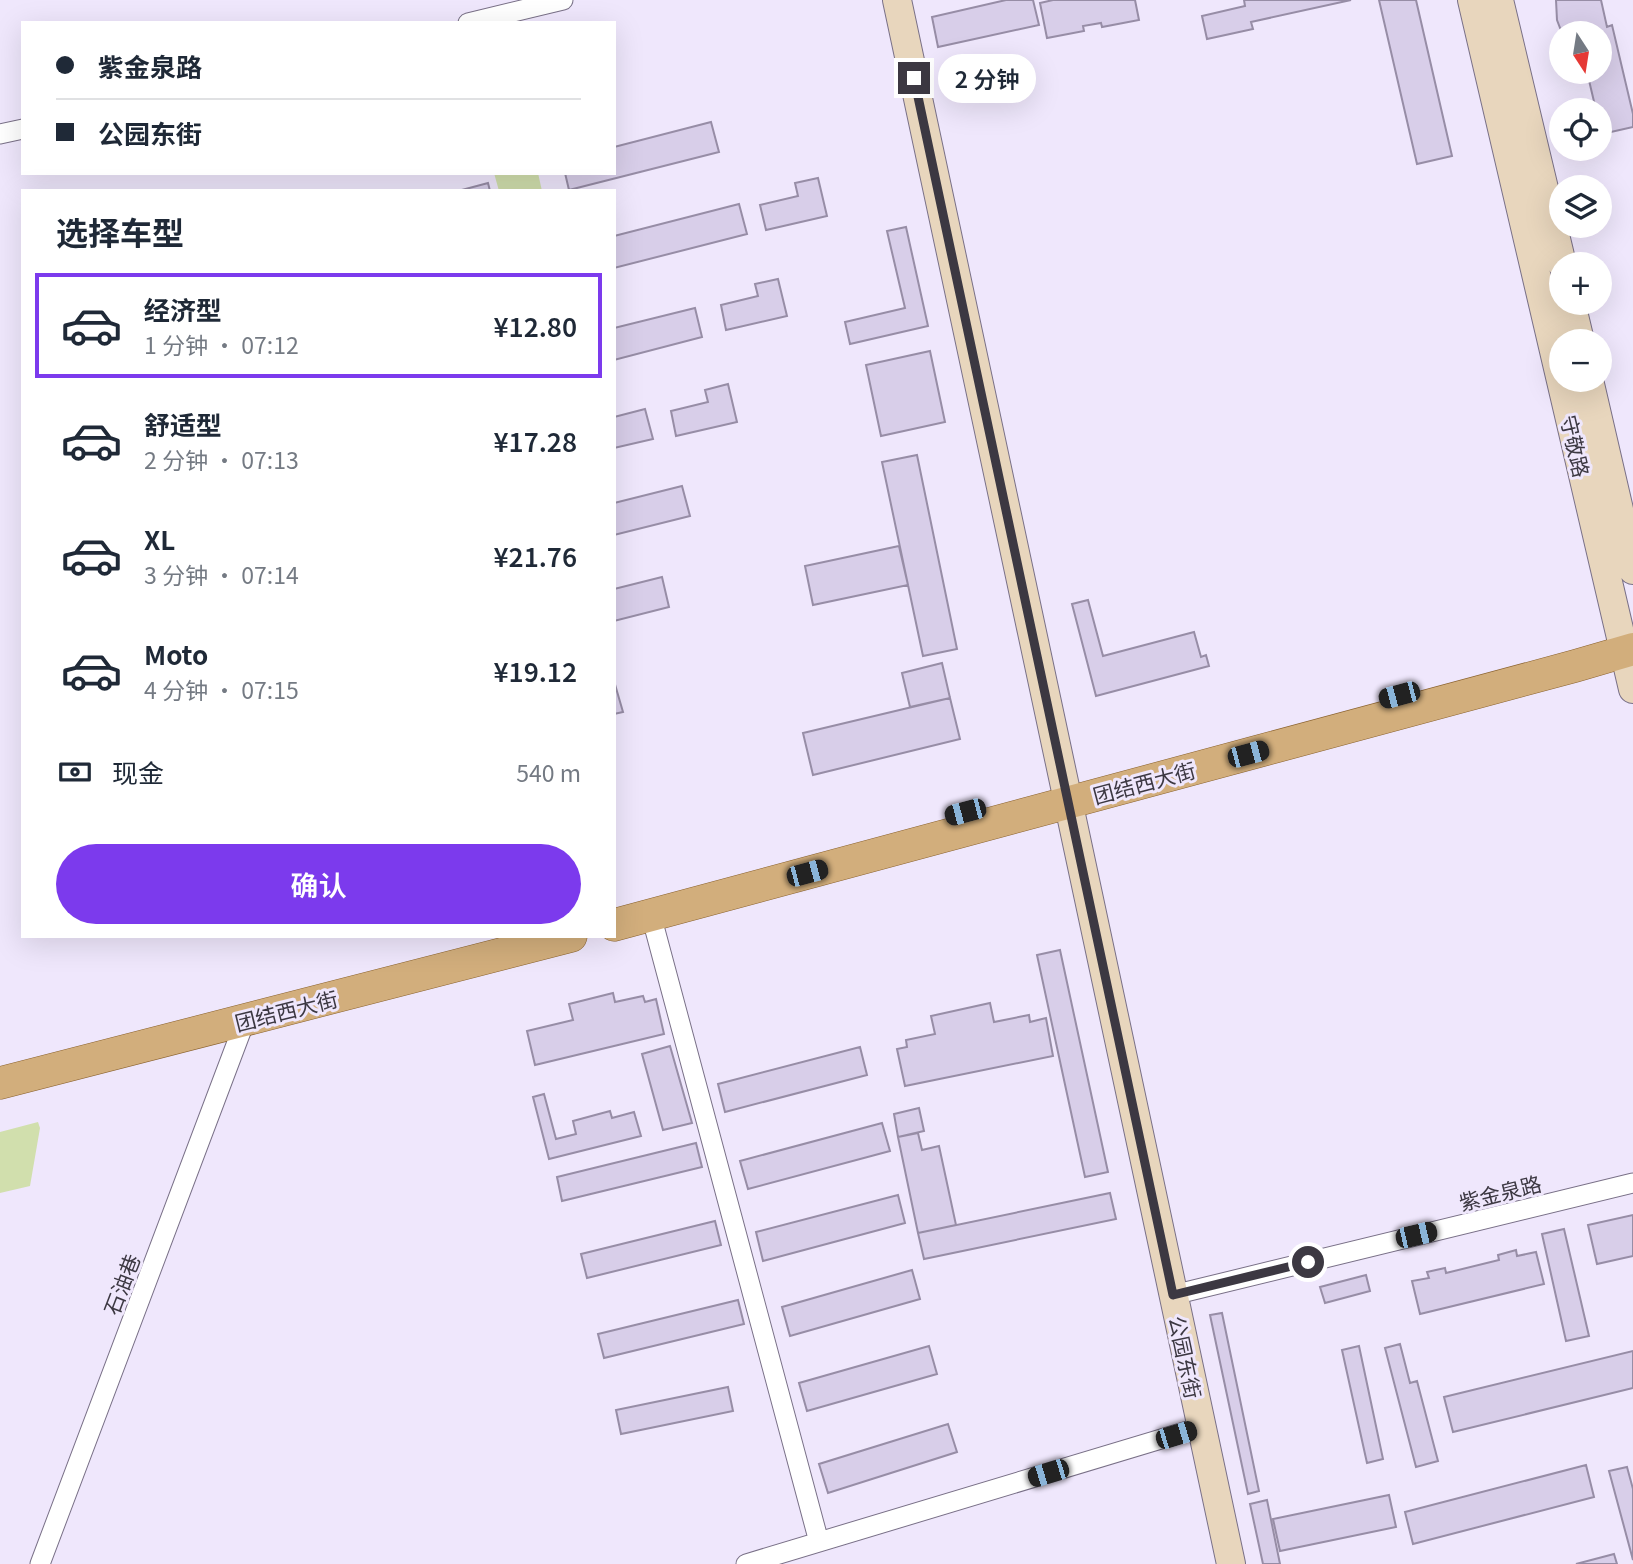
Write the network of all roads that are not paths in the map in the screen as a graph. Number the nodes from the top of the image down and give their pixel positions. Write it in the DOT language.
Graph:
graph roads {
  1 [pos="563,0"];
  2 [pos="897,0"];
  3 [pos="1472,0"];
  4 [pos="1499,0"];
  5 [pos="476,21"];
  6 [pos="21,129"];
  7 [pos="0,134"];
  8 [pos="1559,252"];
  9 [pos="1591,392"];
  10 [pos="1633,570"];
  11 [pos="1628,641"];
  12 [pos="1633,689"];
  13 [pos="1066,794"];
  14 [pos="616,906"];
  15 [pos="651,915"];
  16 [pos="616,924"];
  17 [pos="493,938"];
  18 [pos="563,938"];
  19 [pos="245,1021"];
  20 [pos="0,1065"];
  21 [pos="0,1083"];
  22 [pos="1633,1182"];
  23 [pos="1173,1295"];
  24 [pos="1201,1427"];
  25 [pos="819,1542"];
  26 [pos="40,1564"];
  27 [pos="746,1564"];
  28 [pos="1231,1564"];
  1 -- 5 [label="street"];
  2 -- 13 [label="street, 公园东街"];
  3 -- 11 [label="street, 守敬路"];
  4 -- 8 [label="street"];
  6 -- 7 [label="street"];
  9 -- 10 [label="street, 守敬路"];
  11 -- 12 [label="street, 守敬路"];
  11 -- 13 [label="main road, 团结西大街"];
  13 -- 14 [label="main road, 团结西大街"];
  13 -- 15 [label="main road, 团结西大街"];
  13 -- 23 [label="street, 公园东街"];
  15 -- 16 [label="main road, 团结西大街"];
  15 -- 25 [label="street"];
  17 -- 20 [label="main road, 团结西大街"];
  18 -- 19 [label="main road, 团结西大街"];
  19 -- 21 [label="main road, 团结西大街"];
  19 -- 26 [label="street, 石油巷"];
  22 -- 23 [label="street, 紫金泉路"];
  23 -- 24 [label="street, 公园东街"];
  24 -- 25 [label="street"];
  24 -- 28 [label="street, 公园东街"];
  25 -- 27 [label="street"];
}
